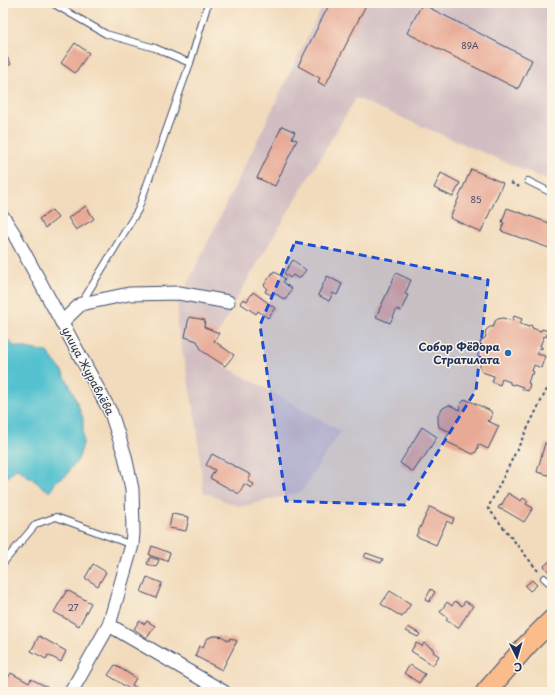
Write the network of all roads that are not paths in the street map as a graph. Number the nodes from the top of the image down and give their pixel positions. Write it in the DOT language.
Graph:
graph roads {
  1 [pos="52,3"];
  2 [pos="208,3"];
  3 [pos="190,63"];
  4 [pos="528,181"];
  5 [pos="552,193"];
  6 [pos="3,217"];
  7 [pos="228,302"];
  8 [pos="81,304"];
  9 [pos="62,322"];
  10 [pos="132,545"];
  11 [pos="3,563"];
  12 [pos="544,578"];
  13 [pos="552,585"];
  14 [pos="552,620"];
  15 [pos="109,625"];
  16 [pos="71,692"];
  17 [pos="224,692"];
  18 [pos="486,692"];
  1 -- 3 [label="lane"];
  2 -- 3 [label="lane"];
  3 -- 8 [label="lane"];
  4 -- 5 [label="lane"];
  6 -- 9 [label="street, улица Журавлёва"];
  7 -- 8 [label="street"];
  8 -- 9 [label="street"];
  9 -- 10 [label="street, улица Журавлёва"];
  10 -- 11 [label="lane"];
  10 -- 15 [label="street, улица Журавлёва"];
  12 -- 13 [label="lane"];
  14 -- 18 [label="main road"];
  15 -- 16 [label="street, улица Журавлёва"];
  15 -- 17 [label="street"];
}
